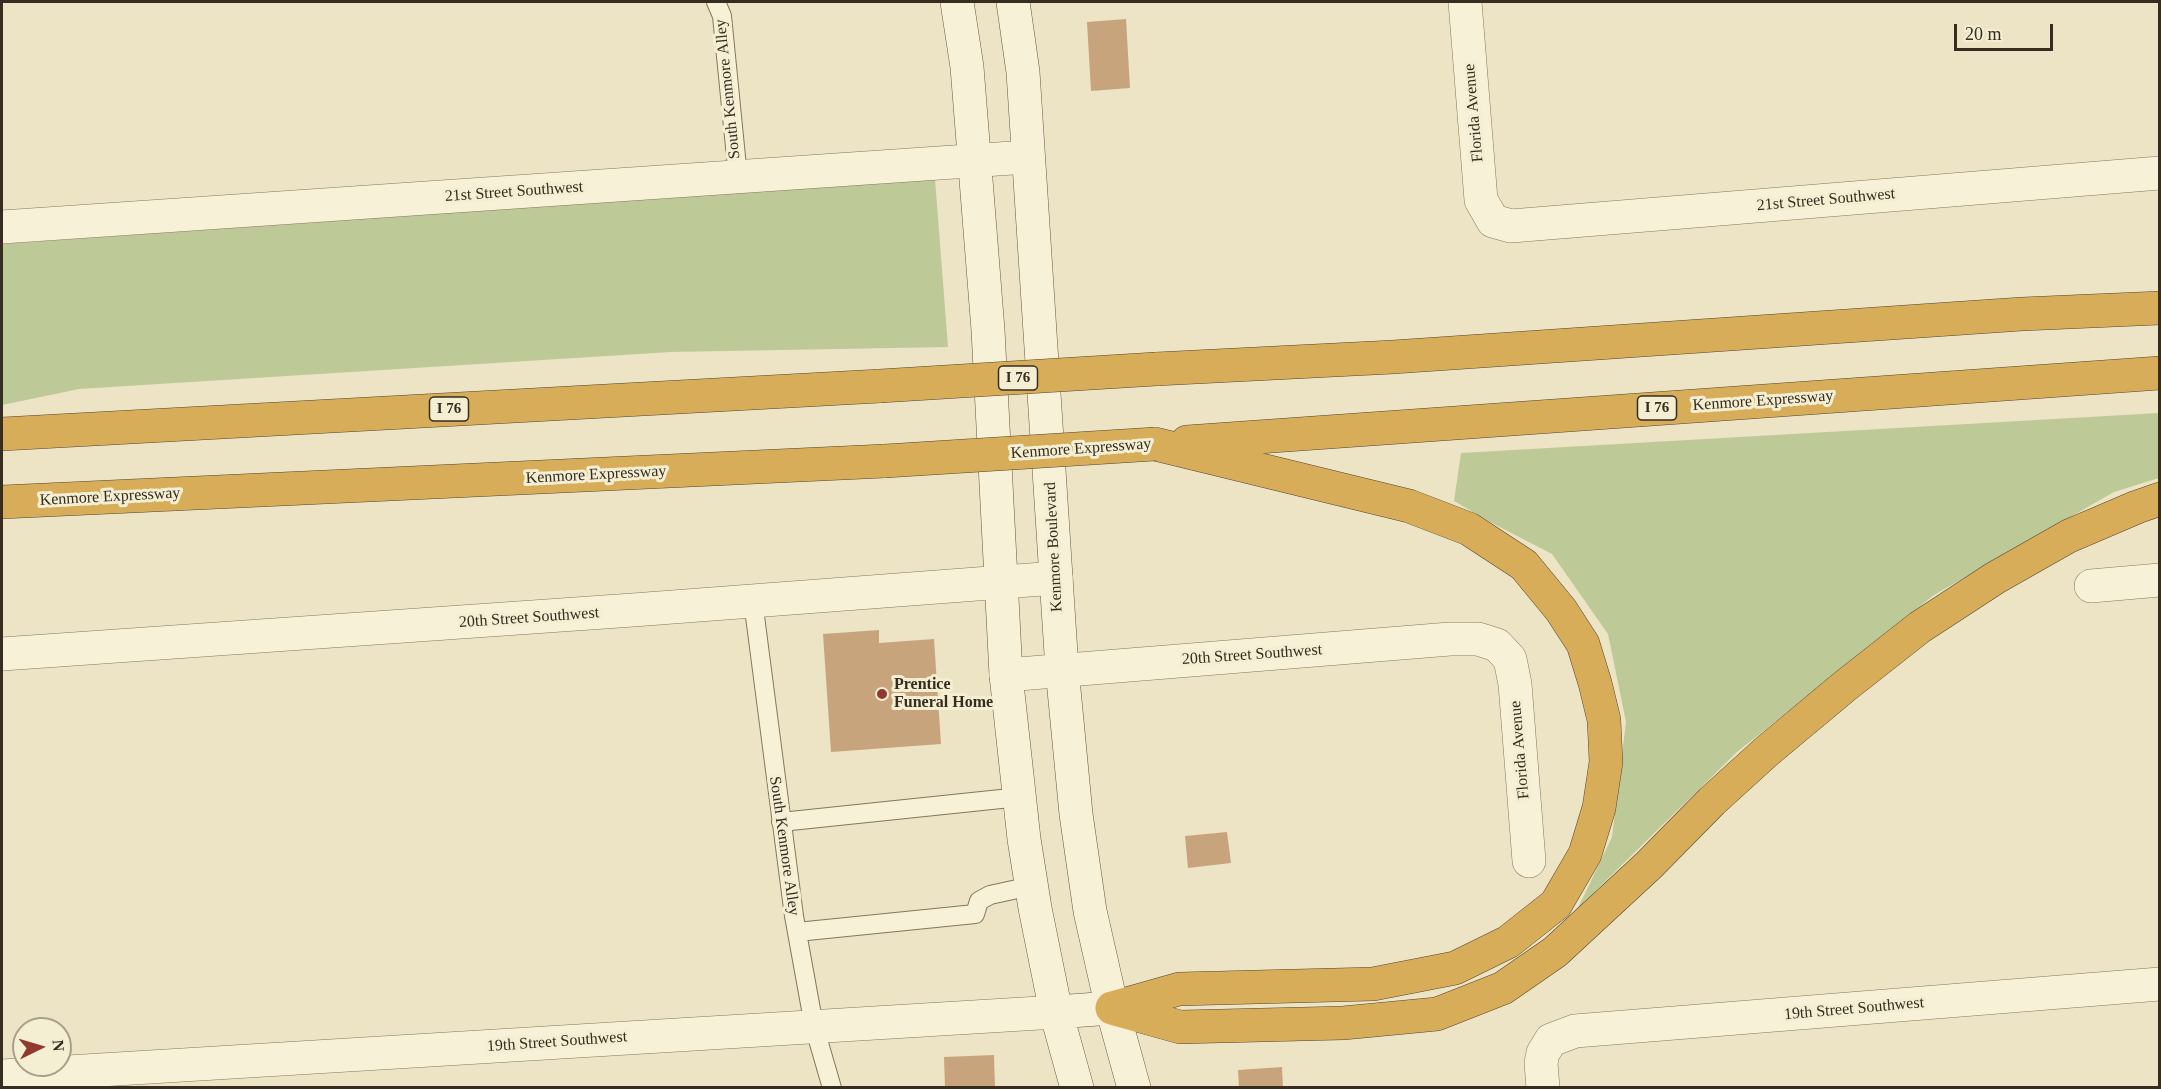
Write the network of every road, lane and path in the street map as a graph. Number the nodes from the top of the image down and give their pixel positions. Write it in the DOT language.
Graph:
graph roads {
  1 [pos="716,2"];
  2 [pos="957,2"];
  3 [pos="1013,2"];
  4 [pos="1465,2"];
  5 [pos="1027,157"];
  6 [pos="974,160"];
  7 [pos="2160,173"];
  8 [pos="738,177"];
  9 [pos="1493,220"];
  10 [pos="2,227"];
  11 [pos="2160,301"];
  12 [pos="2160,308"];
  13 [pos="2022,314"];
  14 [pos="2160,373"];
  15 [pos="10,433"];
  16 [pos="1155,444"];
  17 [pos="2160,499"];
  18 [pos="17,501"];
  19 [pos="1056,578"];
  20 [pos="2160,580"];
  21 [pos="1001,582"];
  22 [pos="2091,586"];
  23 [pos="753,601"];
  24 [pos="1497,645"];
  25 [pos="2,654"];
  26 [pos="1062,669"];
  27 [pos="1006,675"];
  28 [pos="1020,797"];
  29 [pos="781,822"];
  30 [pos="1530,861"];
  31 [pos="1031,886"];
  32 [pos="797,932"];
  33 [pos="2160,984"];
  34 [pos="1112,1008"];
  35 [pos="1056,1012"];
  36 [pos="814,1026"];
  37 [pos="2,1076"];
  38 [pos="832,1088"];
  39 [pos="1077,1088"];
  40 [pos="1134,1088"];
  41 [pos="1543,1088"];
  1 -- 8 [label="lane, South Kenmore Alley"];
  2 -- 6 [label="street"];
  3 -- 5 [label="street, Kenmore Boulevard"];
  4 -- 9 [label="street, Florida Avenue"];
  5 -- 6 [label="street, 21st Street Southwest"];
  5 -- 19 [label="street, Kenmore Boulevard"];
  6 -- 8 [label="street, 21st Street Southwest"];
  6 -- 21 [label="street"];
  7 -- 9 [label="street, 21st Street Southwest"];
  8 -- 10 [label="street, 21st Street Southwest"];
  11 -- 13 [label="highway"];
  12 -- 13 [label="highway, I 76"];
  13 -- 15 [label="highway, I 76, bridge"];
  14 -- 16 [label="highway, Kenmore Expressway / I 76"];
  16 -- 18 [label="highway, Kenmore Expressway / I 76, bridge"];
  16 -- 34 [label="highway"];
  17 -- 34 [label="highway"];
  19 -- 21 [label="street, 20th Street Southwest"];
  19 -- 26 [label="street, Kenmore Boulevard"];
  20 -- 22 [label="street"];
  21 -- 23 [label="street, 20th Street Southwest"];
  21 -- 27 [label="street"];
  23 -- 25 [label="street, 20th Street Southwest"];
  23 -- 29 [label="lane, South Kenmore Alley"];
  24 -- 26 [label="street, 20th Street Southwest"];
  24 -- 30 [label="street, Florida Avenue"];
  26 -- 27 [label="street, 20th Street Southwest"];
  26 -- 34 [label="street, Kenmore Boulevard"];
  27 -- 28 [label="street"];
  28 -- 29 [label="lane"];
  28 -- 31 [label="street"];
  29 -- 32 [label="lane, South Kenmore Alley"];
  31 -- 32 [label="lane"];
  31 -- 35 [label="street"];
  32 -- 36 [label="lane, South Kenmore Alley"];
  33 -- 41 [label="street, 19th Street Southwest"];
  34 -- 35 [label="street, 19th Street Southwest"];
  34 -- 40 [label="street, Kenmore Boulevard"];
  35 -- 36 [label="street, 19th Street Southwest"];
  35 -- 39 [label="street"];
  36 -- 37 [label="street, 19th Street Southwest"];
  36 -- 38 [label="lane, South Kenmore Alley"];
}
